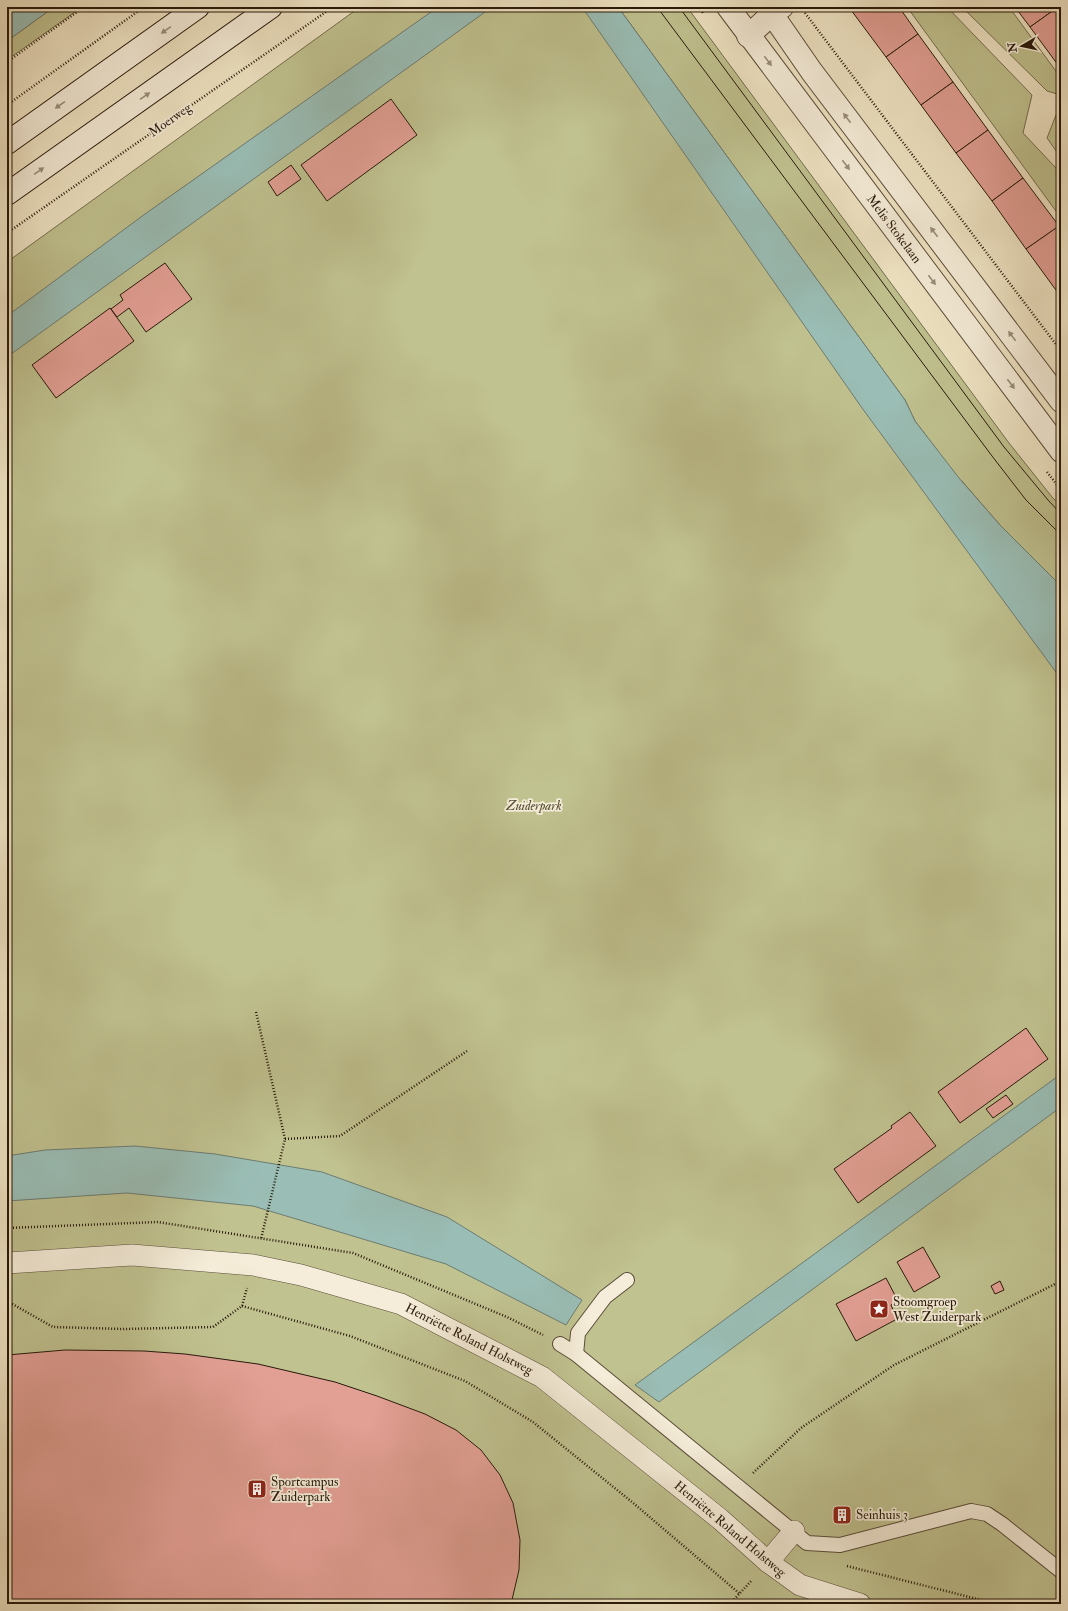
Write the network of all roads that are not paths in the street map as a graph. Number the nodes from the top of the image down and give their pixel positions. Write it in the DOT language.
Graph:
graph roads {
  1 [pos="198,7"];
  2 [pos="271,7"];
  3 [pos="728,7"];
  4 [pos="774,9"];
  5 [pos="748,36"];
  6 [pos="7,143"];
  7 [pos="7,194"];
  8 [pos="1061,401"];
  9 [pos="1061,451"];
  10 [pos="7,1263"];
  11 [pos="627,1280"];
  12 [pos="560,1344"];
  13 [pos="576,1354"];
  14 [pos="794,1531"];
  15 [pos="768,1562"];
  16 [pos="1061,1572"];
  17 [pos="860,1604"];
  1 -- 6 [label="street, one-way"];
  7 -- 2 [label="street, one-way"];
  3 -- 5 [label="street, Melis Stokelaan"];
  4 -- 5 [label="street"];
  8 -- 4 [label="street, one-way"];
  5 -- 9 [label="street, Melis Stokelaan, one-way"];
  10 -- 15 [label="street, Henriëtte Roland Holstweg"];
  11 -- 13 [label="lane"];
  12 -- 13 [label="lane"];
  13 -- 14 [label="lane"];
  14 -- 15 [label="street"];
  14 -- 16 [label="lane"];
  15 -- 17 [label="street, Henriëtte Roland Holstweg"];
}
